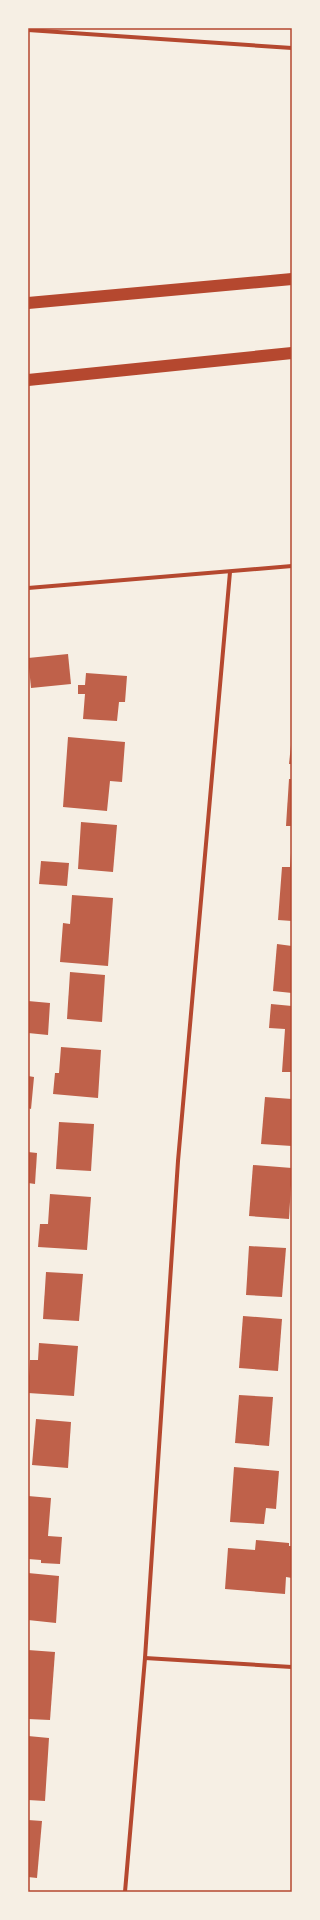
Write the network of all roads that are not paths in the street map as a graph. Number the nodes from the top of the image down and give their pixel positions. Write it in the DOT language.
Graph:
graph roads {
  1 [pos="28,30"];
  2 [pos="292,48"];
  3 [pos="292,279"];
  4 [pos="28,303"];
  5 [pos="292,353"];
  6 [pos="28,380"];
  7 [pos="292,566"];
  8 [pos="230,572"];
  9 [pos="28,588"];
  10 [pos="145,1658"];
  11 [pos="292,1667"];
  12 [pos="125,1892"];
  1 -- 2 [label="street"];
  3 -- 4 [label="highway"];
  5 -- 6 [label="highway"];
  7 -- 8 [label="street"];
  8 -- 9 [label="street"];
  8 -- 10 [label="street"];
  10 -- 11 [label="street"];
  10 -- 12 [label="street"];
}
